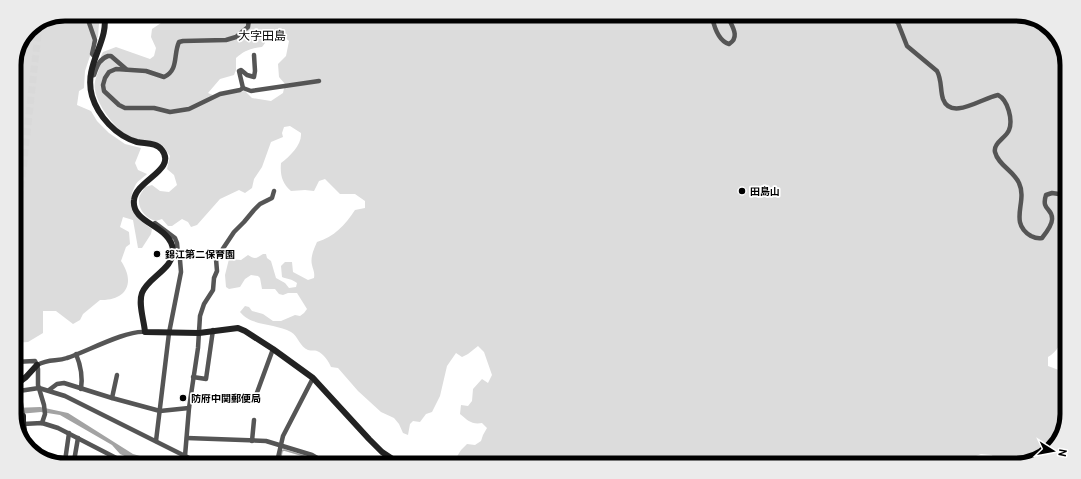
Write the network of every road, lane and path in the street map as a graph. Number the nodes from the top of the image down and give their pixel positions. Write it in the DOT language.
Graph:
graph roads {
  1 [pos="88,21"];
  2 [pos="105,21"];
  3 [pos="249,21"];
  4 [pos="713,21"];
  5 [pos="730,21"];
  6 [pos="897,21"];
  7 [pos="254,55"];
  8 [pos="95,57"];
  9 [pos="126,69"];
  10 [pos="90,76"];
  11 [pos="319,81"];
  12 [pos="243,88"];
  13 [pos="274,191"];
  14 [pos="1060,194"];
  15 [pos="152,225"];
  16 [pos="213,330"];
  17 [pos="145,332"];
  18 [pos="169,333"];
  19 [pos="199,333"];
  20 [pos="273,349"];
  21 [pos="76,354"];
  22 [pos="21,362"];
  23 [pos="37,365"];
  24 [pos="117,375"];
  25 [pos="193,377"];
  26 [pos="313,378"];
  27 [pos="21,381"];
  28 [pos="39,388"];
  29 [pos="81,389"];
  30 [pos="48,390"];
  31 [pos="21,391"];
  32 [pos="191,397"];
  33 [pos="112,398"];
  34 [pos="212,398"];
  35 [pos="255,398"];
  36 [pos="21,405"];
  37 [pos="189,408"];
  38 [pos="160,411"];
  39 [pos="23,416"];
  40 [pos="254,420"];
  41 [pos="42,423"];
  42 [pos="23,424"];
  43 [pos="24,432"];
  44 [pos="69,433"];
  45 [pos="78,438"];
  46 [pos="187,438"];
  47 [pos="156,441"];
  48 [pos="252,441"];
  49 [pos="280,446"];
  50 [pos="185,456"];
  51 [pos="65,458"];
  52 [pos="75,458"];
  53 [pos="116,458"];
  54 [pos="189,458"];
  55 [pos="278,458"];
  56 [pos="317,458"];
  57 [pos="390,458"];
  1 -- 8 [label="street"];
  2 -- 8 [label="street"];
  3 -- 9 [label="street"];
  4 -- 5 [label="street"];
  6 -- 14 [label="street"];
  7 -- 12 [label="street"];
  8 -- 10 [label="street"];
  9 -- 10 [label="street"];
  9 -- 12 [label="street"];
  10 -- 15 [label="street"];
  11 -- 12 [label="street"];
  13 -- 19 [label="street"];
  15 -- 17 [label="street"];
  15 -- 18 [label="street"];
  16 -- 19 [label="street"];
  16 -- 20 [label="street"];
  16 -- 25 [label="street"];
  17 -- 18 [label="street"];
  17 -- 21 [label="street"];
  18 -- 19 [label="street"];
  18 -- 38 [label="street"];
  19 -- 25 [label="street"];
  20 -- 26 [label="street"];
  20 -- 35 [label="street"];
  21 -- 23 [label="street"];
  21 -- 29 [label="street"];
  22 -- 23 [label="street"];
  23 -- 27 [label="street"];
  23 -- 28 [label="street"];
  24 -- 33 [label="street"];
  25 -- 32 [label="street"];
  26 -- 49 [label="street"];
  26 -- 57 [label="street"];
  28 -- 30 [label="street"];
  28 -- 31 [label="street"];
  28 -- 41 [label="street"];
  29 -- 30 [label="street"];
  29 -- 33 [label="street"];
  30 -- 47 [label="street"];
  32 -- 34 [label="street"];
  32 -- 37 [label="street"];
  33 -- 38 [label="street"];
  36 -- 39 [label="street"];
  37 -- 38 [label="street"];
  37 -- 46 [label="street"];
  38 -- 47 [label="street"];
  39 -- 42 [label="street"];
  40 -- 48 [label="street"];
  41 -- 42 [label="street"];
  41 -- 44 [label="street"];
  42 -- 43 [label="street"];
  44 -- 45 [label="street"];
  44 -- 51 [label="street"];
  45 -- 52 [label="street"];
  45 -- 53 [label="street"];
  46 -- 48 [label="street"];
  46 -- 50 [label="street"];
  47 -- 50 [label="street"];
  48 -- 49 [label="street"];
  49 -- 55 [label="street"];
  49 -- 56 [label="street"];
  50 -- 54 [label="street"];
}
